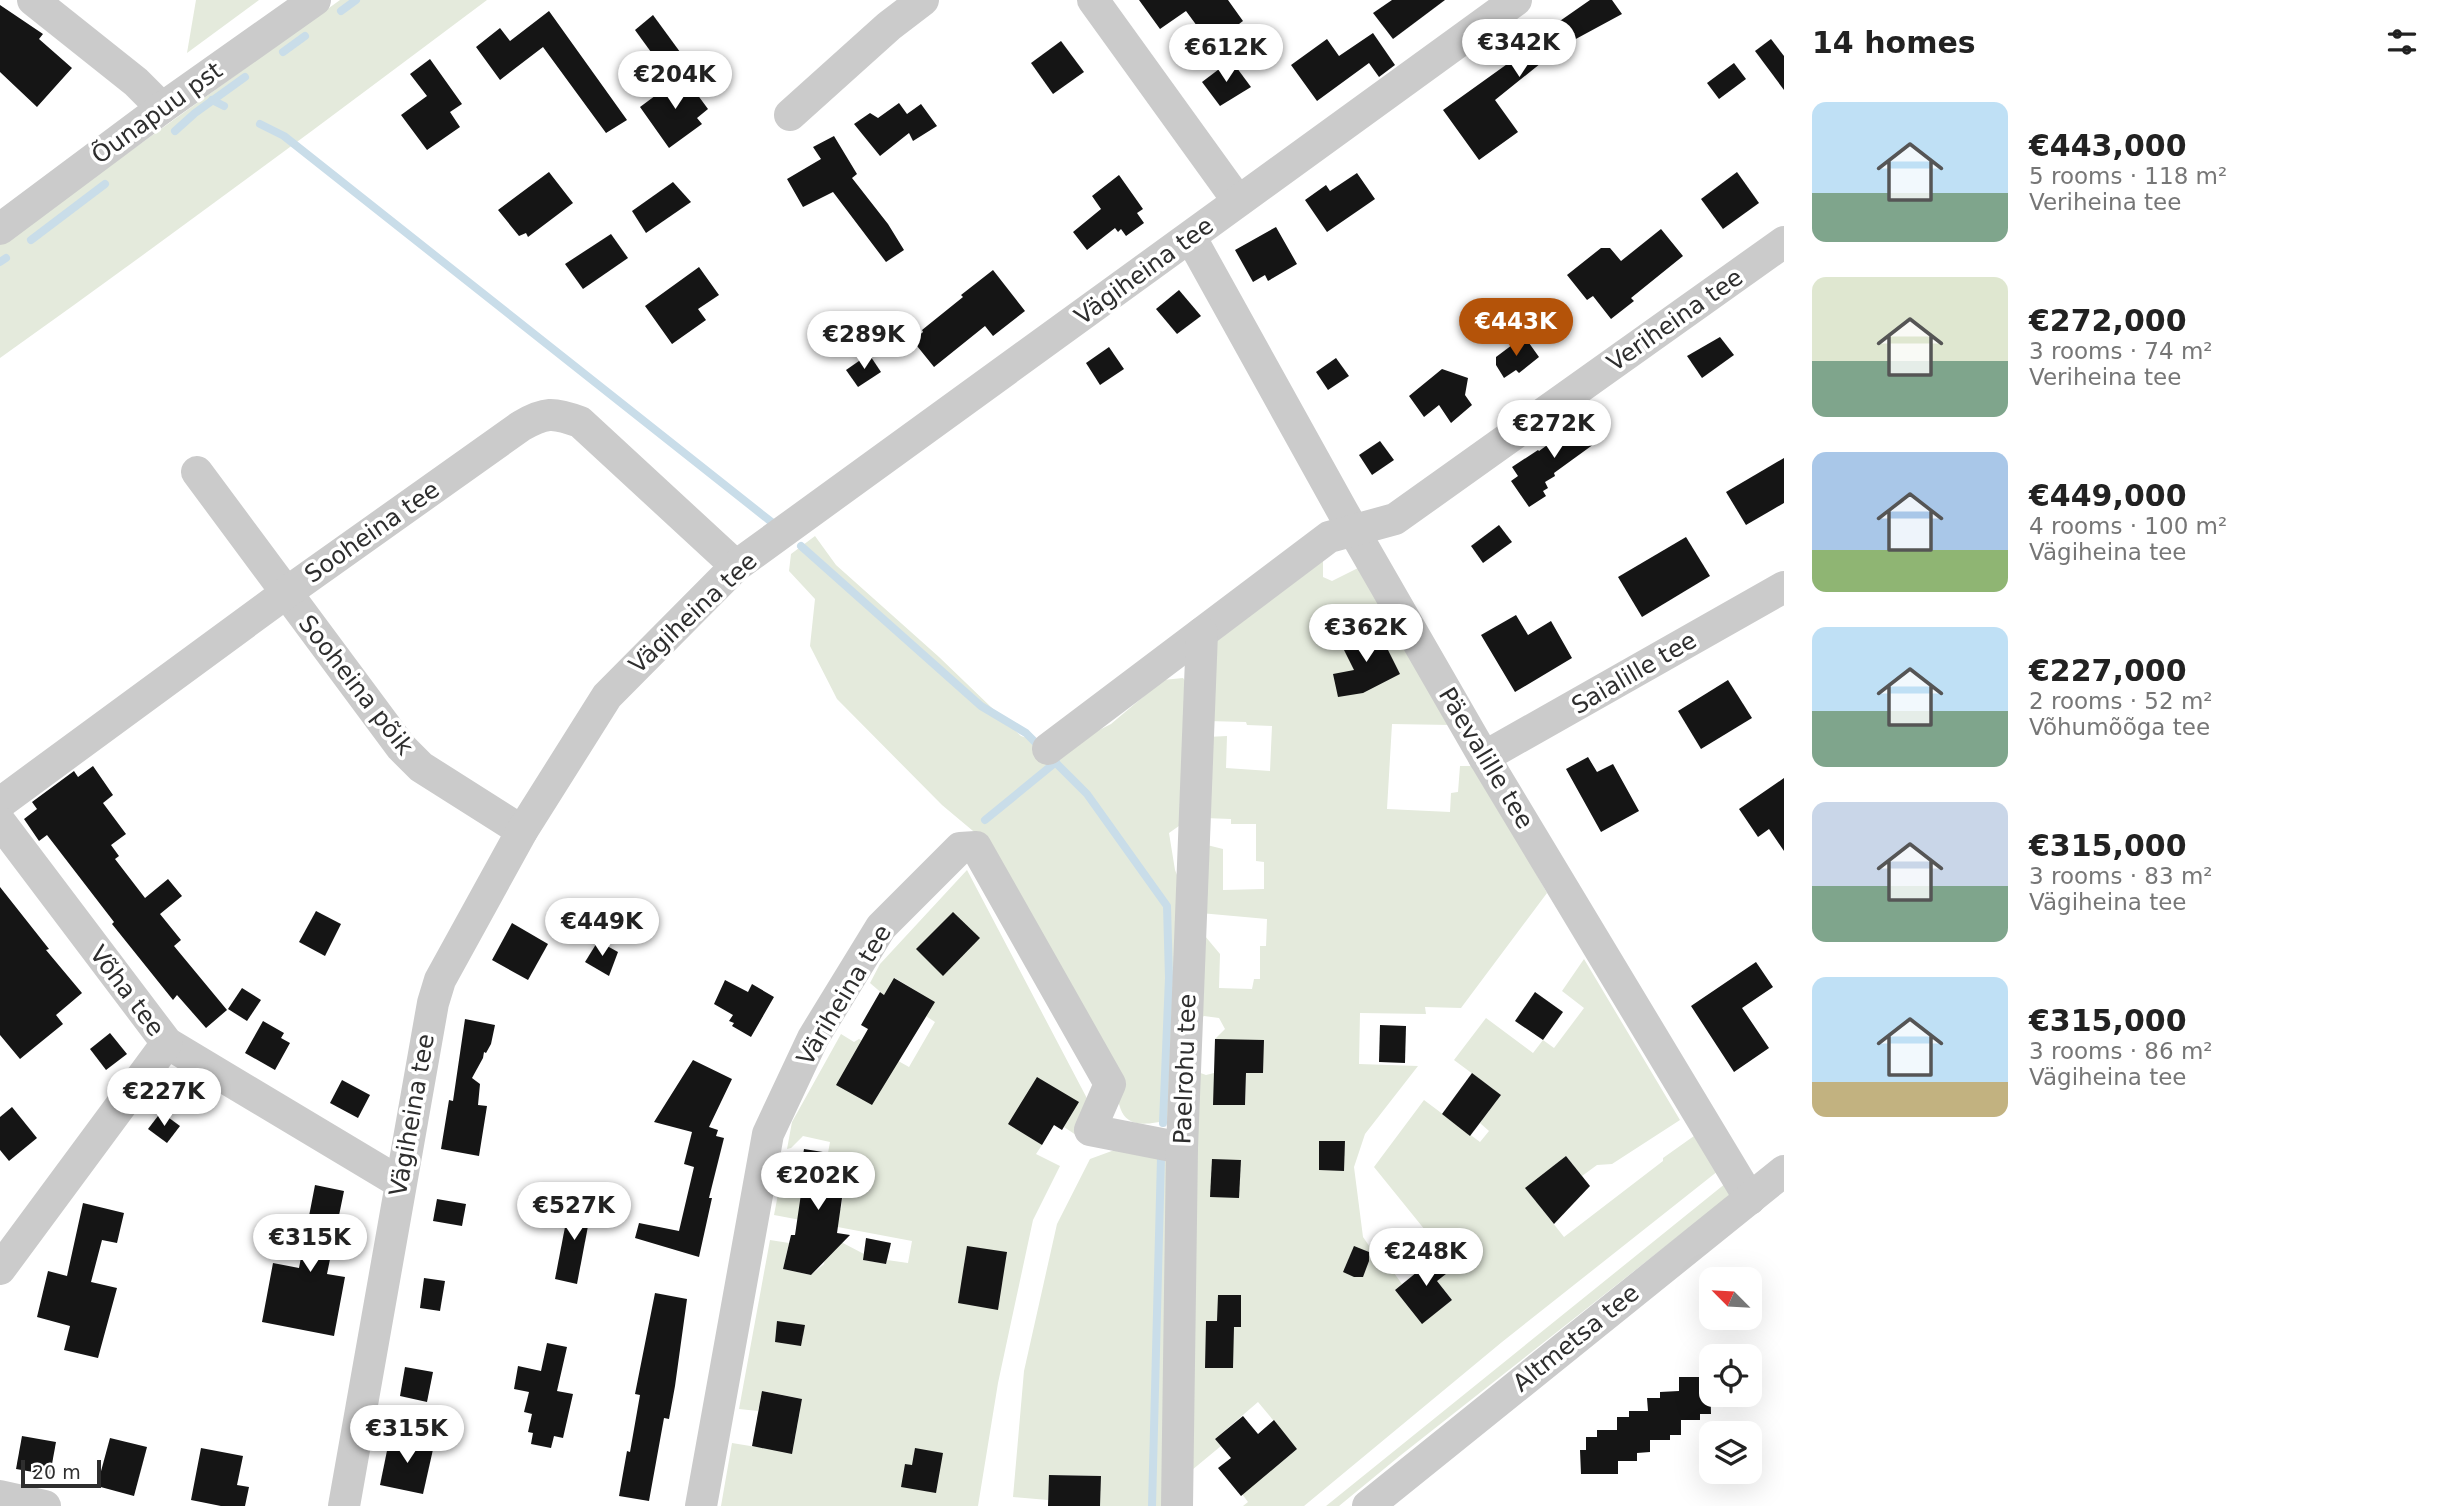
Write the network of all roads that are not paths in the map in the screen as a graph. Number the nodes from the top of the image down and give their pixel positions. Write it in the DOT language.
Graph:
graph roads {
  1 [pos="33,0"];
  2 [pos="315,0"];
  3 [pos="923,0"];
  4 [pos="1093,0"];
  5 [pos="1516,0"];
  6 [pos="162,108"];
  7 [pos="790,115"];
  8 [pos="1238,201"];
  9 [pos="0,229"];
  10 [pos="1191,237"];
  11 [pos="1784,242"];
  12 [pos="197,472"];
  13 [pos="1355,531"];
  14 [pos="736,566"];
  15 [pos="1784,587"];
  16 [pos="286,593"];
  17 [pos="1202,633"];
  18 [pos="1048,749"];
  19 [pos="1484,758"];
  20 [pos="0,803"];
  21 [pos="0,822"];
  22 [pos="522,831"];
  23 [pos="167,1043"];
  24 [pos="1182,1149"];
  25 [pos="1784,1171"];
  26 [pos="400,1182"];
  27 [pos="1750,1199"];
  28 [pos="0,1269"];
  29 [pos="0,1496"];
  30 [pos="45,1506"];
  31 [pos="344,1506"];
  32 [pos="701,1506"];
  33 [pos="1177,1506"];
  34 [pos="1368,1506"];
  1 -- 6 [label="street"];
  2 -- 6 [label="street, Õunapuu pst"];
  3 -- 7 [label="street"];
  4 -- 8 [label="street"];
  5 -- 8 [label="street, Vägiheina tee"];
  6 -- 9 [label="street, Õunapuu pst"];
  8 -- 10 [label="street, Vägiheina tee"];
  10 -- 13 [label="street, Päevalille tee"];
  10 -- 14 [label="street, Vägiheina tee"];
  11 -- 13 [label="street, Veriheina tee"];
  12 -- 16 [label="street, Sooheina põik"];
  13 -- 17 [label="street"];
  13 -- 19 [label="street, Päevalille tee"];
  14 -- 16 [label="street, Sooheina tee"];
  14 -- 22 [label="street, Vägiheina tee"];
  15 -- 19 [label="street, Saialille tee"];
  16 -- 20 [label="street, Sooheina tee"];
  16 -- 22 [label="street, Sooheina põik"];
  17 -- 18 [label="street"];
  17 -- 24 [label="street, Paelrohu tee"];
  19 -- 27 [label="street, Päevalille tee"];
  21 -- 23 [label="street, Võha tee"];
  22 -- 26 [label="street, Vägiheina tee"];
  23 -- 26 [label="street, Võha tee"];
  23 -- 28 [label="street"];
  24 -- 32 [label="street, Väriheina tee"];
  24 -- 33 [label="street, Paelrohu tee"];
  25 -- 27 [label="street, Altmetsa tee"];
  26 -- 31 [label="street, Vägiheina tee"];
  27 -- 34 [label="street, Altmetsa tee"];
  29 -- 30 [label="street"];
}
